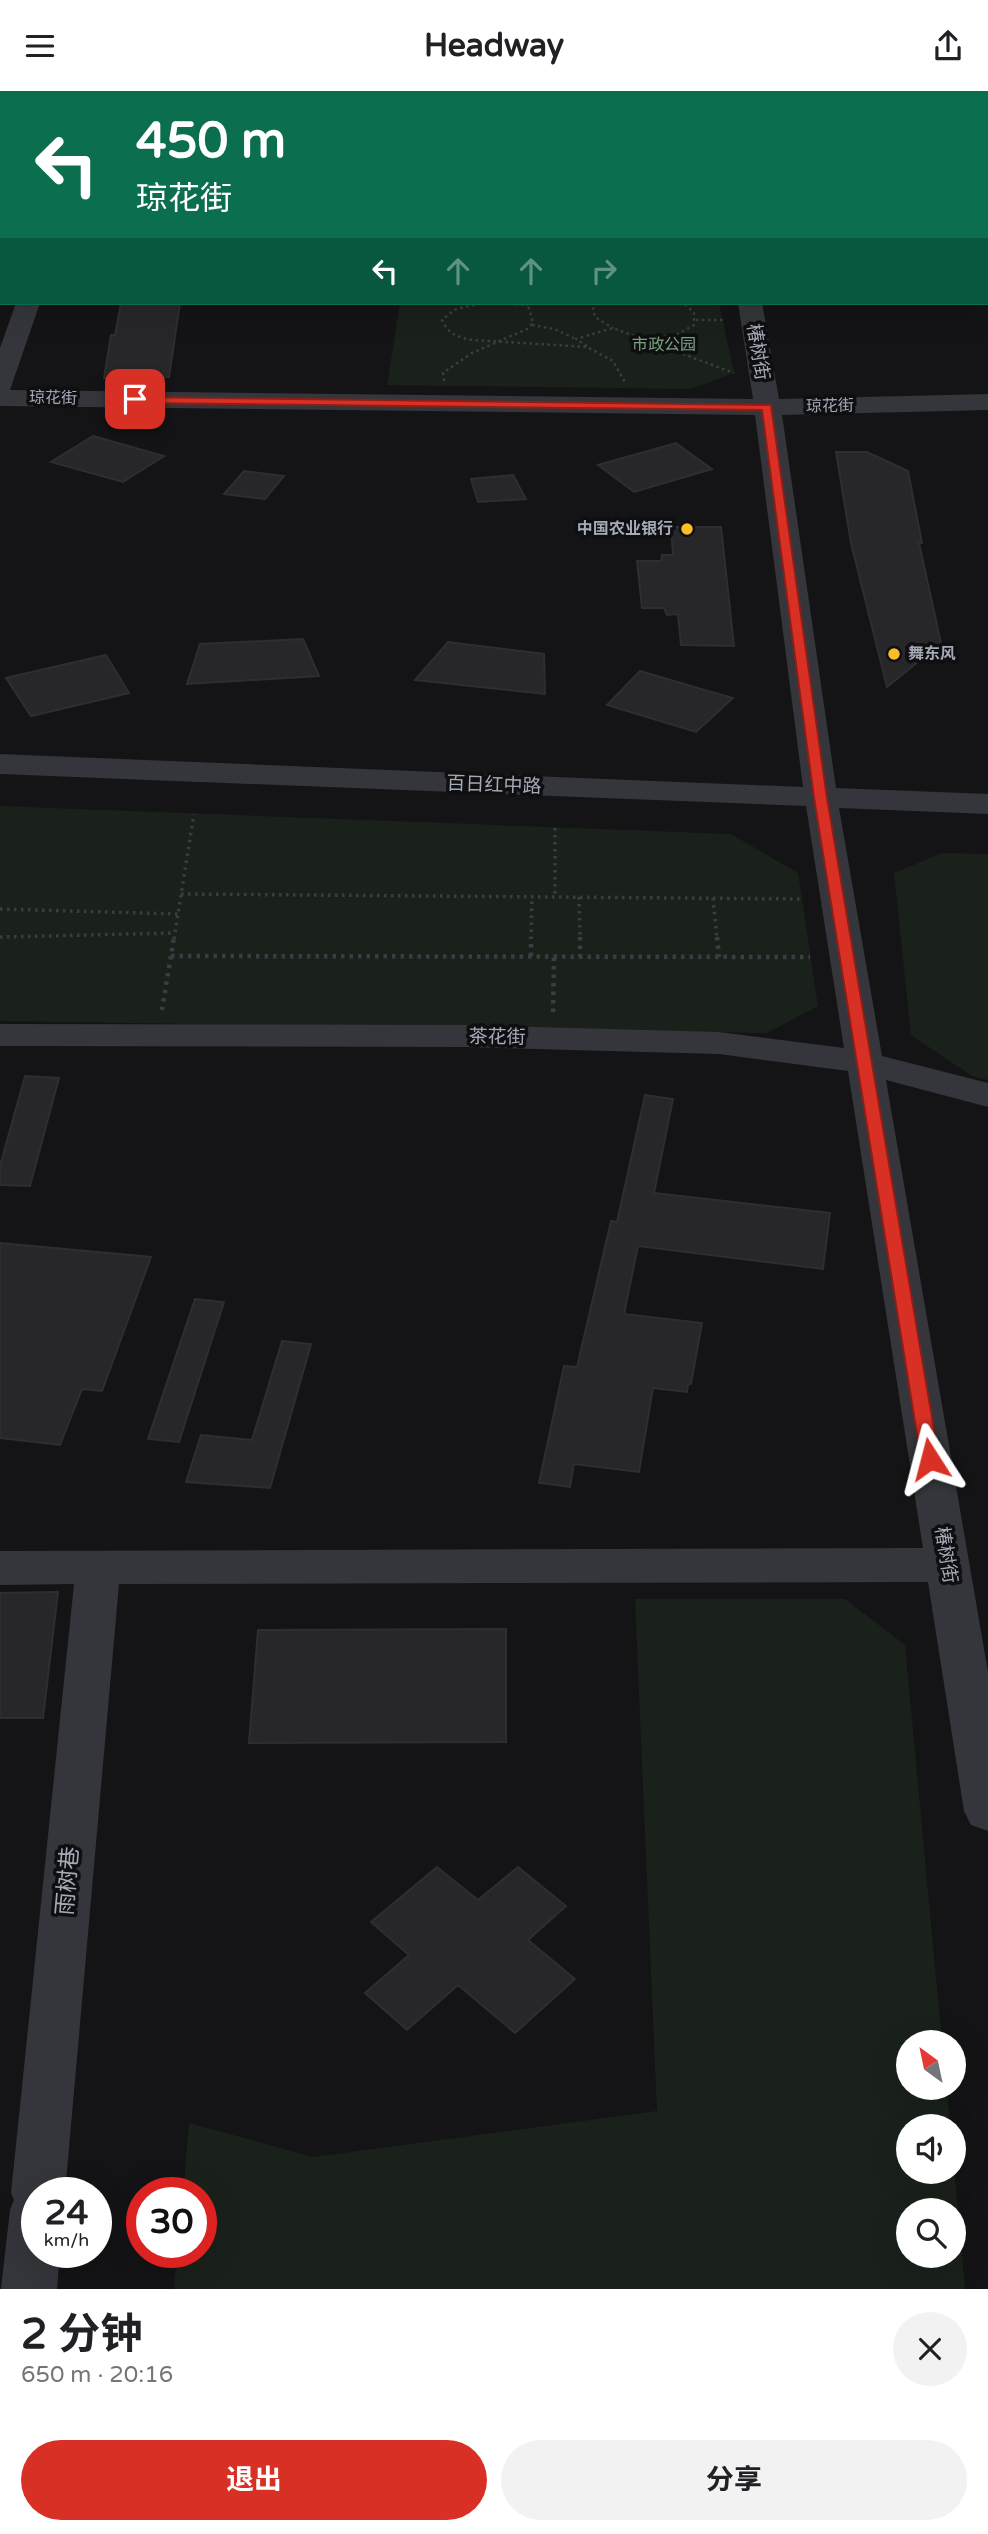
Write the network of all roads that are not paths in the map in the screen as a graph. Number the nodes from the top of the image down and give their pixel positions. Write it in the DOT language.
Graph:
graph roads {
  1 [pos="27,305"];
  2 [pos="750,305"];
  3 [pos="0,386"];
  4 [pos="764,390"];
  5 [pos="0,398"];
  6 [pos="988,402"];
  7 [pos="0,764"];
  8 [pos="0,791"];
  9 [pos="988,804"];
  10 [pos="823,811"];
  11 [pos="988,828"];
  12 [pos="0,1035"];
  13 [pos="862,1062"];
  14 [pos="988,1095"];
  15 [pos="948,1565"];
  16 [pos="0,1568"];
  17 [pos="98,1569"];
  18 [pos="988,1811"];
  19 [pos="40,2177"];
  20 [pos="31,2268"];
  21 [pos="29,2289"];
  1 -- 3 [label="street"];
  2 -- 4 [label="street, 椿树街"];
  4 -- 5 [label="street, 琼花街"];
  4 -- 6 [label="street, 琼花街"];
  4 -- 10 [label="street, 椿树街"];
  7 -- 10 [label="street, 百日红中路"];
  8 -- 10 [label="street, 百日红中路"];
  9 -- 10 [label="street, 百日红中路"];
  10 -- 11 [label="street, 百日红中路"];
  10 -- 13 [label="street, 椿树街"];
  12 -- 13 [label="street, 茶花街"];
  13 -- 14 [label="street, 茶花街"];
  13 -- 15 [label="street, 椿树街"];
  15 -- 17 [label="street"];
  15 -- 18 [label="street, 椿树街"];
  16 -- 17 [label="street"];
  17 -- 19 [label="street, 雨树巷"];
  20 -- 21 [label="street"];
}
